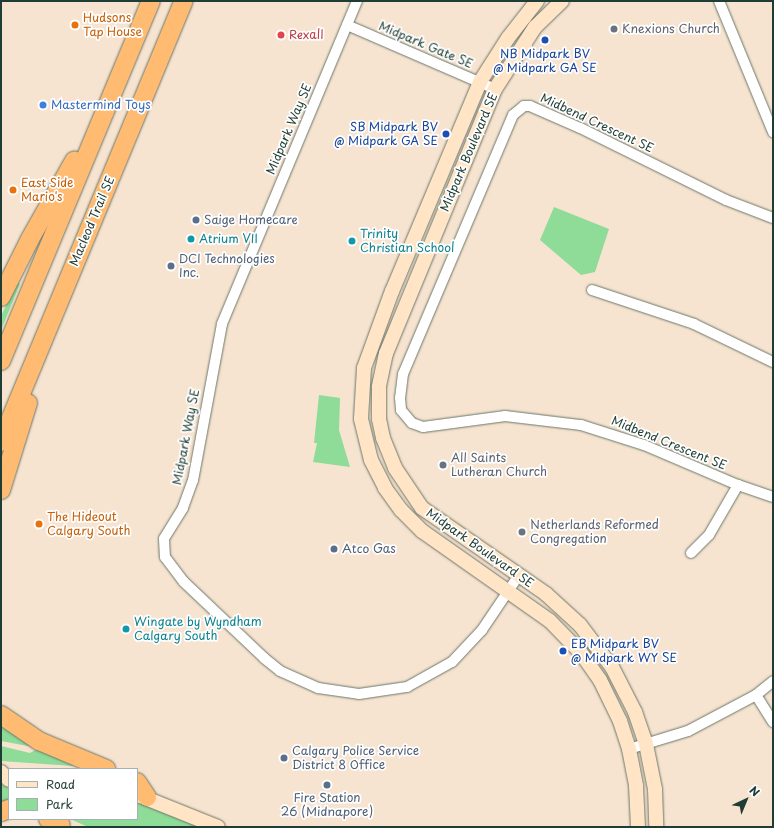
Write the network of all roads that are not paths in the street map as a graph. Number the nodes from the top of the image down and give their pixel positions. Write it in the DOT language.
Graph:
graph roads {
  1 [pos="151,1"];
  2 [pos="184,1"];
  3 [pos="357,1"];
  4 [pos="538,1"];
  5 [pos="562,1"];
  6 [pos="719,1"];
  7 [pos="347,25"];
  8 [pos="480,82"];
  9 [pos="495,89"];
  10 [pos="114,91"];
  11 [pos="773,132"];
  12 [pos="773,218"];
  13 [pos="64,288"];
  14 [pos="592,290"];
  15 [pos="1,297"];
  16 [pos="1,361"];
  17 [pos="773,362"];
  18 [pos="1,442"];
  19 [pos="738,485"];
  20 [pos="1,490"];
  21 [pos="773,497"];
  22 [pos="691,553"];
  23 [pos="519,575"];
  24 [pos="510,590"];
  25 [pos="773,680"];
  26 [pos="756,695"];
  27 [pos="1,715"];
  28 [pos="773,722"];
  29 [pos="646,744"];
  30 [pos="629,749"];
  31 [pos="104,768"];
  32 [pos="138,785"];
  33 [pos="142,796"];
  34 [pos="218,827"];
  35 [pos="638,827"];
  36 [pos="656,827"];
  1 -- 10 [label="highway"];
  2 -- 13 [label="highway, Macleod Trail SE"];
  3 -- 7 [label="street, Midpark Way SE"];
  4 -- 8 [label="street, Midpark Boulevard SE"];
  5 -- 9 [label="street, Midpark Boulevard SE"];
  6 -- 11 [label="street"];
  7 -- 8 [label="street, Midpark Gate SE"];
  7 -- 24 [label="street, Midpark Way SE"];
  8 -- 9 [label="street, Midpark Gate SE"];
  8 -- 24 [label="street, Midpark Boulevard SE"];
  9 -- 23 [label="street, Midpark Boulevard SE"];
  10 -- 15 [label="highway"];
  10 -- 16 [label="highway"];
  12 -- 19 [label="street, Midbend Crescent SE"];
  13 -- 18 [label="highway, Macleod Trail SE"];
  13 -- 20 [label="highway"];
  14 -- 17 [label="street"];
  19 -- 21 [label="street, Midbend Crescent SE"];
  19 -- 22 [label="street"];
  23 -- 24 [label="street, Midpark Way SE"];
  23 -- 29 [label="street, Midpark Boulevard SE"];
  24 -- 30 [label="street, Midpark Boulevard SE"];
  25 -- 26 [label="street"];
  26 -- 28 [label="street"];
  26 -- 29 [label="street"];
  27 -- 31 [label="highway"];
  29 -- 30 [label="street"];
  29 -- 36 [label="street, Midpark Boulevard SE"];
  30 -- 35 [label="street, Midpark Boulevard SE"];
  32 -- 33 [label="highway"];
  33 -- 34 [label="street"];
}
